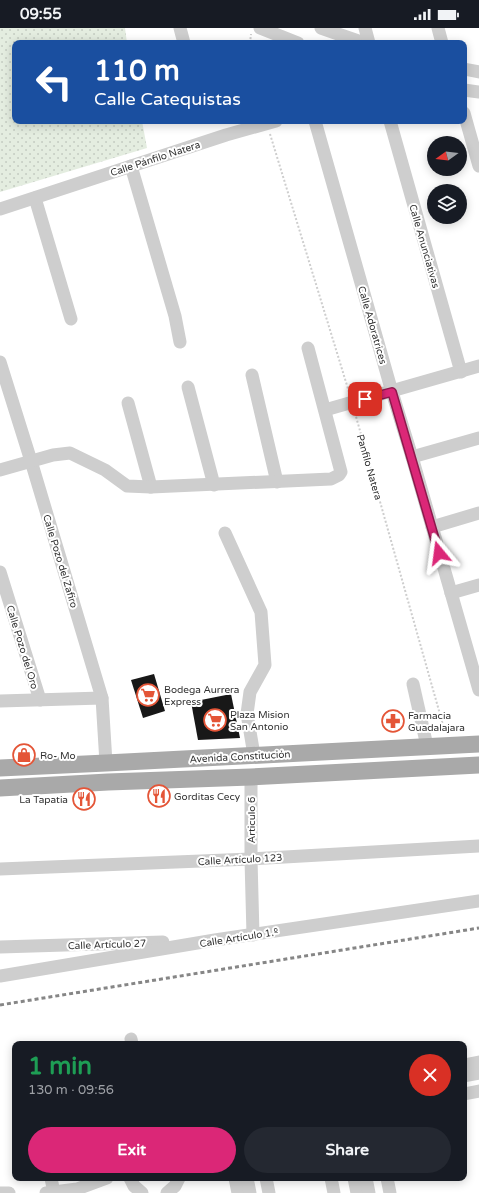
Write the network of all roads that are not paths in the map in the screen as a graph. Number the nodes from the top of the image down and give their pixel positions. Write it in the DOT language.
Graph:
graph roads {
  1 [pos="180,28"];
  2 [pos="260,28"];
  3 [pos="288,28"];
  4 [pos="321,28"];
  5 [pos="365,28"];
  6 [pos="438,28"];
  7 [pos="183,40"];
  8 [pos="289,40"];
  9 [pos="293,40"];
  10 [pos="355,40"];
  11 [pos="368,40"];
  12 [pos="441,40"];
  13 [pos="467,70"];
  14 [pos="479,72"];
  15 [pos="467,90"];
  16 [pos="479,92"];
  17 [pos="264,124"];
  18 [pos="316,124"];
  19 [pos="391,124"];
  20 [pos="467,124"];
  21 [pos="132,166"];
  22 [pos="479,166"];
  23 [pos="35,198"];
  24 [pos="0,209"];
  25 [pos="71,319"];
  26 [pos="180,342"];
  27 [pos="308,348"];
  28 [pos="0,362"];
  29 [pos="479,366"];
  30 [pos="461,372"];
  31 [pos="252,376"];
  32 [pos="188,387"];
  33 [pos="392,392"];
  34 [pos="128,403"];
  35 [pos="325,410"];
  36 [pos="479,438"];
  37 [pos="412,457"];
  38 [pos="31,461"];
  39 [pos="0,470"];
  40 [pos="277,482"];
  41 [pos="214,485"];
  42 [pos="151,487"];
  43 [pos="479,513"];
  44 [pos="432,527"];
  45 [pos="226,533"];
  46 [pos="0,572"];
  47 [pos="479,585"];
  48 [pos="451,593"];
  49 [pos="475,662"];
  50 [pos="413,684"];
  51 [pos="479,690"];
  52 [pos="102,698"];
  53 [pos="40,700"];
  54 [pos="0,701"];
  55 [pos="479,744"];
  56 [pos="427,746"];
  57 [pos="254,755"];
  58 [pos="106,763"];
  59 [pos="479,765"];
  60 [pos="0,768"];
  61 [pos="251,777"];
  62 [pos="0,788"];
  63 [pos="479,846"];
  64 [pos="251,859"];
  65 [pos="0,868"];
  66 [pos="479,901"];
  67 [pos="253,935"];
  68 [pos="215,940"];
  69 [pos="0,947"];
  70 [pos="0,976"];
  71 [pos="479,1062"];
  72 [pos="467,1064"];
  73 [pos="479,1073"];
  74 [pos="467,1075"];
  75 [pos="479,1091"];
  76 [pos="467,1093"];
  77 [pos="52,1181"];
  78 [pos="99,1181"];
  79 [pos="132,1181"];
  80 [pos="178,1181"];
  81 [pos="236,1181"];
  82 [pos="248,1181"];
  83 [pos="267,1181"];
  84 [pos="331,1181"];
  85 [pos="355,1181"];
  86 [pos="367,1181"];
  87 [pos="388,1181"];
  88 [pos="54,1192"];
  89 [pos="0,1193"];
  90 [pos="9,1193"];
  91 [pos="46,1193"];
  92 [pos="140,1193"];
  93 [pos="168,1193"];
  94 [pos="238,1193"];
  95 [pos="250,1193"];
  96 [pos="269,1193"];
  97 [pos="334,1193"];
  98 [pos="357,1193"];
  99 [pos="369,1193"];
  100 [pos="390,1193"];
  1 -- 7 [label="street"];
  2 -- 8 [label="street"];
  3 -- 9 [label="street"];
  4 -- 10 [label="street"];
  5 -- 11 [label="street"];
  6 -- 12 [label="street"];
  13 -- 14 [label="street"];
  15 -- 16 [label="street"];
  17 -- 21 [label="street, Calle Pánfilo Natera"];
  18 -- 33 [label="street, Calle Adoratrices"];
  19 -- 30 [label="street, Calle Anunciativas"];
  20 -- 22 [label="street"];
  21 -- 23 [label="street, Calle Pánfilo Natera"];
  21 -- 26 [label="street"];
  23 -- 24 [label="street, Calle Pánfilo Natera"];
  23 -- 25 [label="street"];
  27 -- 35 [label="street"];
  28 -- 38 [label="street, Calle Pozo del Zafiro"];
  29 -- 30 [label="street"];
  30 -- 33 [label="street"];
  31 -- 40 [label="street"];
  32 -- 41 [label="street"];
  33 -- 35 [label="street"];
  33 -- 37 [label="street, Calle Adoratrices"];
  34 -- 42 [label="street"];
  35 -- 40 [label="street"];
  36 -- 37 [label="street"];
  37 -- 44 [label="street, Calle Adoratrices"];
  38 -- 39 [label="street"];
  38 -- 42 [label="street"];
  38 -- 52 [label="street, Calle Pozo del Zafiro"];
  40 -- 41 [label="street"];
  41 -- 42 [label="street"];
  43 -- 44 [label="street"];
  44 -- 48 [label="street, Calle Adoratrices"];
  45 -- 57 [label="street"];
  46 -- 53 [label="street, Calle Pozo del Oro"];
  47 -- 48 [label="street"];
  48 -- 49 [label="street, Calle Adoratrices"];
  49 -- 51 [label="street, Calle Adoratrices"];
  50 -- 56 [label="street"];
  52 -- 53 [label="street"];
  52 -- 58 [label="street, Calle Pozo del Zafiro"];
  53 -- 54 [label="street"];
  55 -- 56 [label="main road, Avenida Constitución"];
  56 -- 57 [label="main road, Avenida Constitución"];
  57 -- 58 [label="main road, Avenida Constitución"];
  58 -- 60 [label="main road, Avenida Constitución"];
  59 -- 61 [label="main road, Avenida Constitución"];
  61 -- 62 [label="main road, Avenida Constitución"];
  61 -- 64 [label="street, Articulo 6"];
  63 -- 64 [label="street, Calle Artículo 123"];
  64 -- 65 [label="street, Calle Artículo 123"];
  64 -- 67 [label="street, Articulo 6"];
  66 -- 67 [label="street, Calle Artículo 1.º"];
  67 -- 68 [label="street, Calle Artículo 1.º"];
  68 -- 69 [label="street, Calle Artículo 27"];
  68 -- 70 [label="street, Calle Artículo 1.º"];
  71 -- 72 [label="street"];
  73 -- 74 [label="street"];
  75 -- 76 [label="street"];
  77 -- 88 [label="street"];
  78 -- 88 [label="street"];
  79 -- 92 [label="street"];
  80 -- 93 [label="street"];
  81 -- 94 [label="street"];
  82 -- 95 [label="street"];
  83 -- 96 [label="street"];
  84 -- 97 [label="street"];
  85 -- 98 [label="street"];
  86 -- 99 [label="street"];
  87 -- 100 [label="street"];
  88 -- 91 [label="street"];
  89 -- 90 [label="street"];
}
